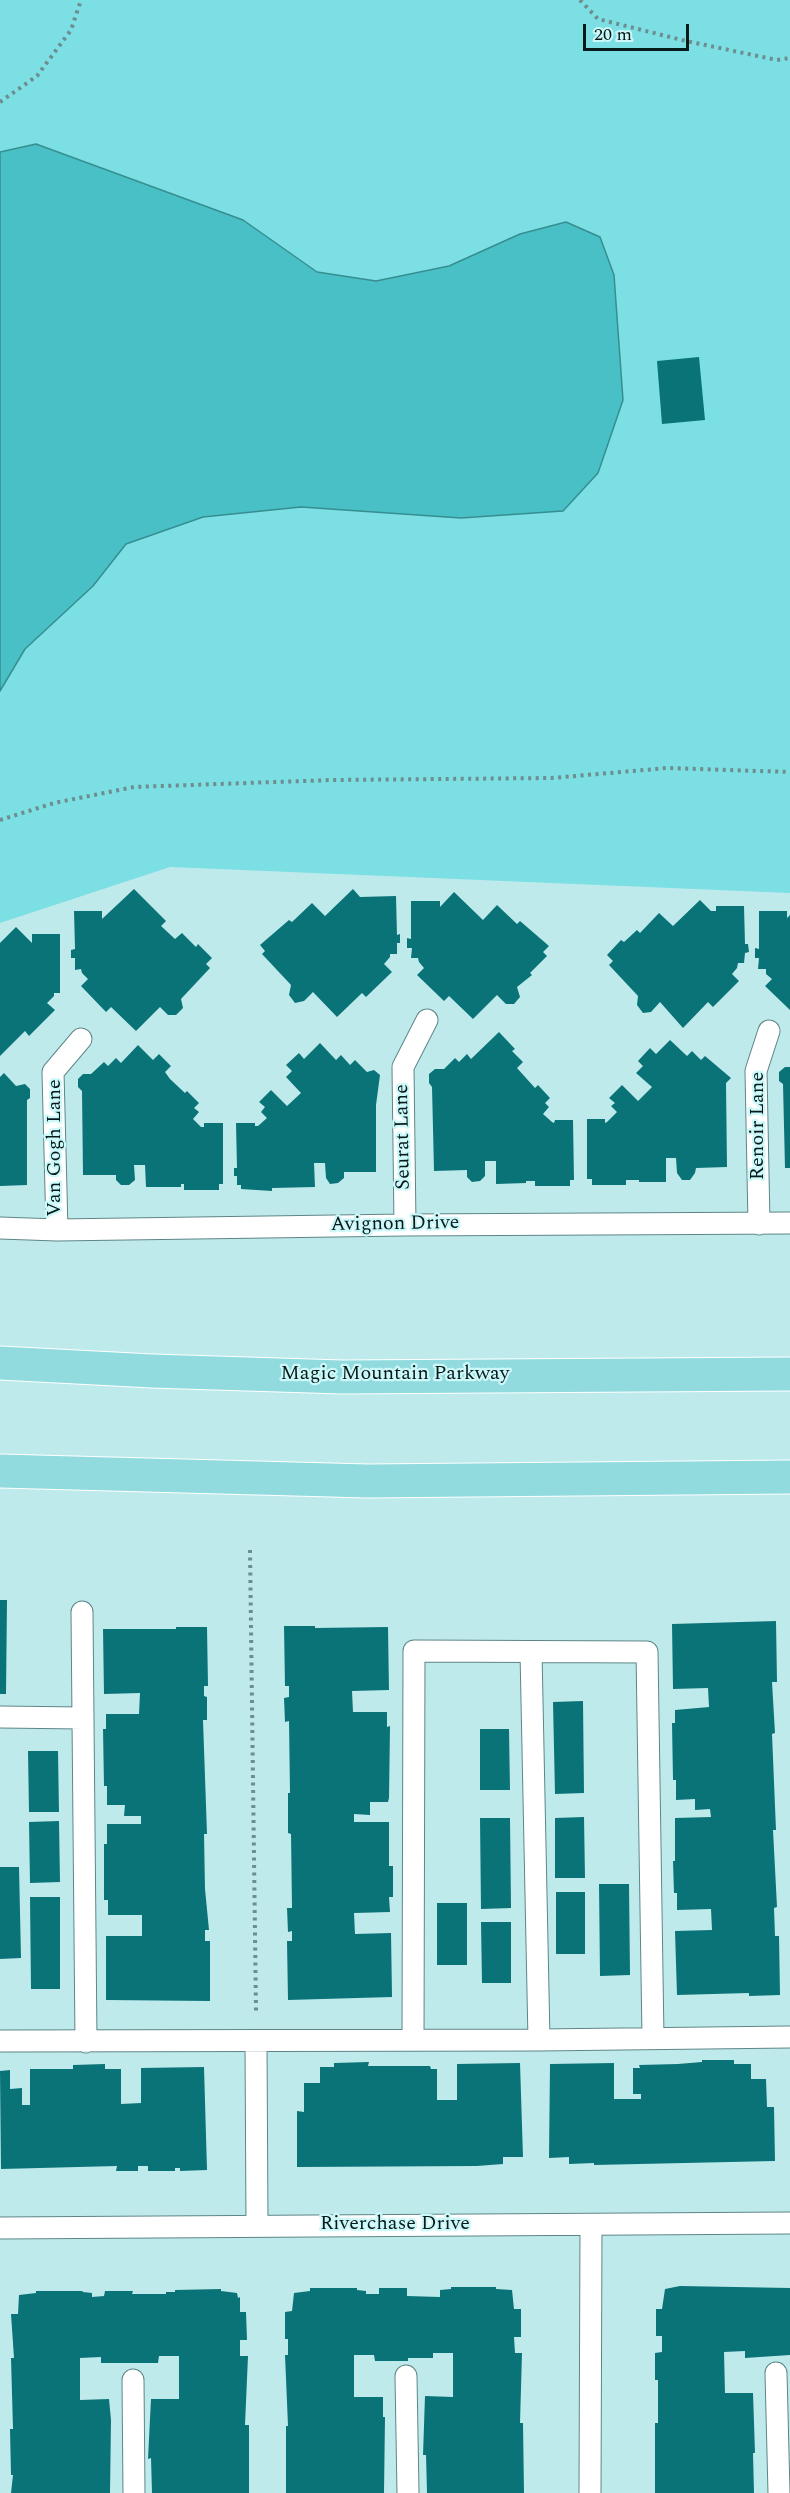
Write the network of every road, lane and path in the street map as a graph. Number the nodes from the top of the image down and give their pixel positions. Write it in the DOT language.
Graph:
graph roads {
  1 [pos="81,0"];
  2 [pos="580,0"];
  3 [pos="790,58"];
  4 [pos="0,102"];
  5 [pos="790,772"];
  6 [pos="0,820"];
  7 [pos="427,1020"];
  8 [pos="769,1030"];
  9 [pos="81,1039"];
  10 [pos="790,1223"];
  11 [pos="759,1224"];
  12 [pos="405,1225"];
  13 [pos="0,1228"];
  14 [pos="57,1230"];
  15 [pos="0,1363"];
  16 [pos="790,1374"];
  17 [pos="0,1471"];
  18 [pos="790,1477"];
  19 [pos="250,1550"];
  20 [pos="82,1612"];
  21 [pos="531,1652"];
  22 [pos="0,1717"];
  23 [pos="82,1718"];
  24 [pos="790,2037"];
  25 [pos="653,2038"];
  26 [pos="413,2039"];
  27 [pos="539,2040"];
  28 [pos="0,2041"];
  29 [pos="86,2042"];
  30 [pos="256,2042"];
  31 [pos="790,2223"];
  32 [pos="257,2225"];
  33 [pos="591,2226"];
  34 [pos="0,2228"];
  35 [pos="776,2373"];
  36 [pos="406,2376"];
  37 [pos="134,2380"];
  38 [pos="134,2493"];
  39 [pos="408,2493"];
  40 [pos="590,2493"];
  41 [pos="779,2493"];
  1 -- 4 [label="path"];
  2 -- 3 [label="path"];
  5 -- 6 [label="path"];
  7 -- 12 [label="lane, Seurat Lane"];
  8 -- 11 [label="lane, Renoir Lane"];
  9 -- 14 [label="lane, Van Gogh Lane"];
  10 -- 11 [label="lane, Avignon Drive"];
  11 -- 12 [label="lane, Avignon Drive"];
  12 -- 14 [label="lane, Avignon Drive"];
  13 -- 14 [label="lane, Avignon Drive"];
  15 -- 16 [label="main road, Magic Mountain Parkway"];
  17 -- 18 [label="main road"];
  19 -- 30 [label="path"];
  20 -- 23 [label="lane"];
  21 -- 25 [label="lane"];
  21 -- 26 [label="lane"];
  21 -- 27 [label="lane"];
  22 -- 23 [label="lane"];
  23 -- 29 [label="lane"];
  24 -- 25 [label="lane"];
  25 -- 27 [label="lane"];
  26 -- 27 [label="lane"];
  26 -- 30 [label="lane"];
  28 -- 29 [label="lane"];
  29 -- 30 [label="lane"];
  30 -- 32 [label="lane"];
  31 -- 33 [label="lane, Riverchase Drive"];
  32 -- 33 [label="lane, Riverchase Drive"];
  32 -- 34 [label="lane, Riverchase Drive"];
  33 -- 40 [label="lane"];
  35 -- 41 [label="lane"];
  36 -- 39 [label="lane"];
  37 -- 38 [label="lane"];
}
